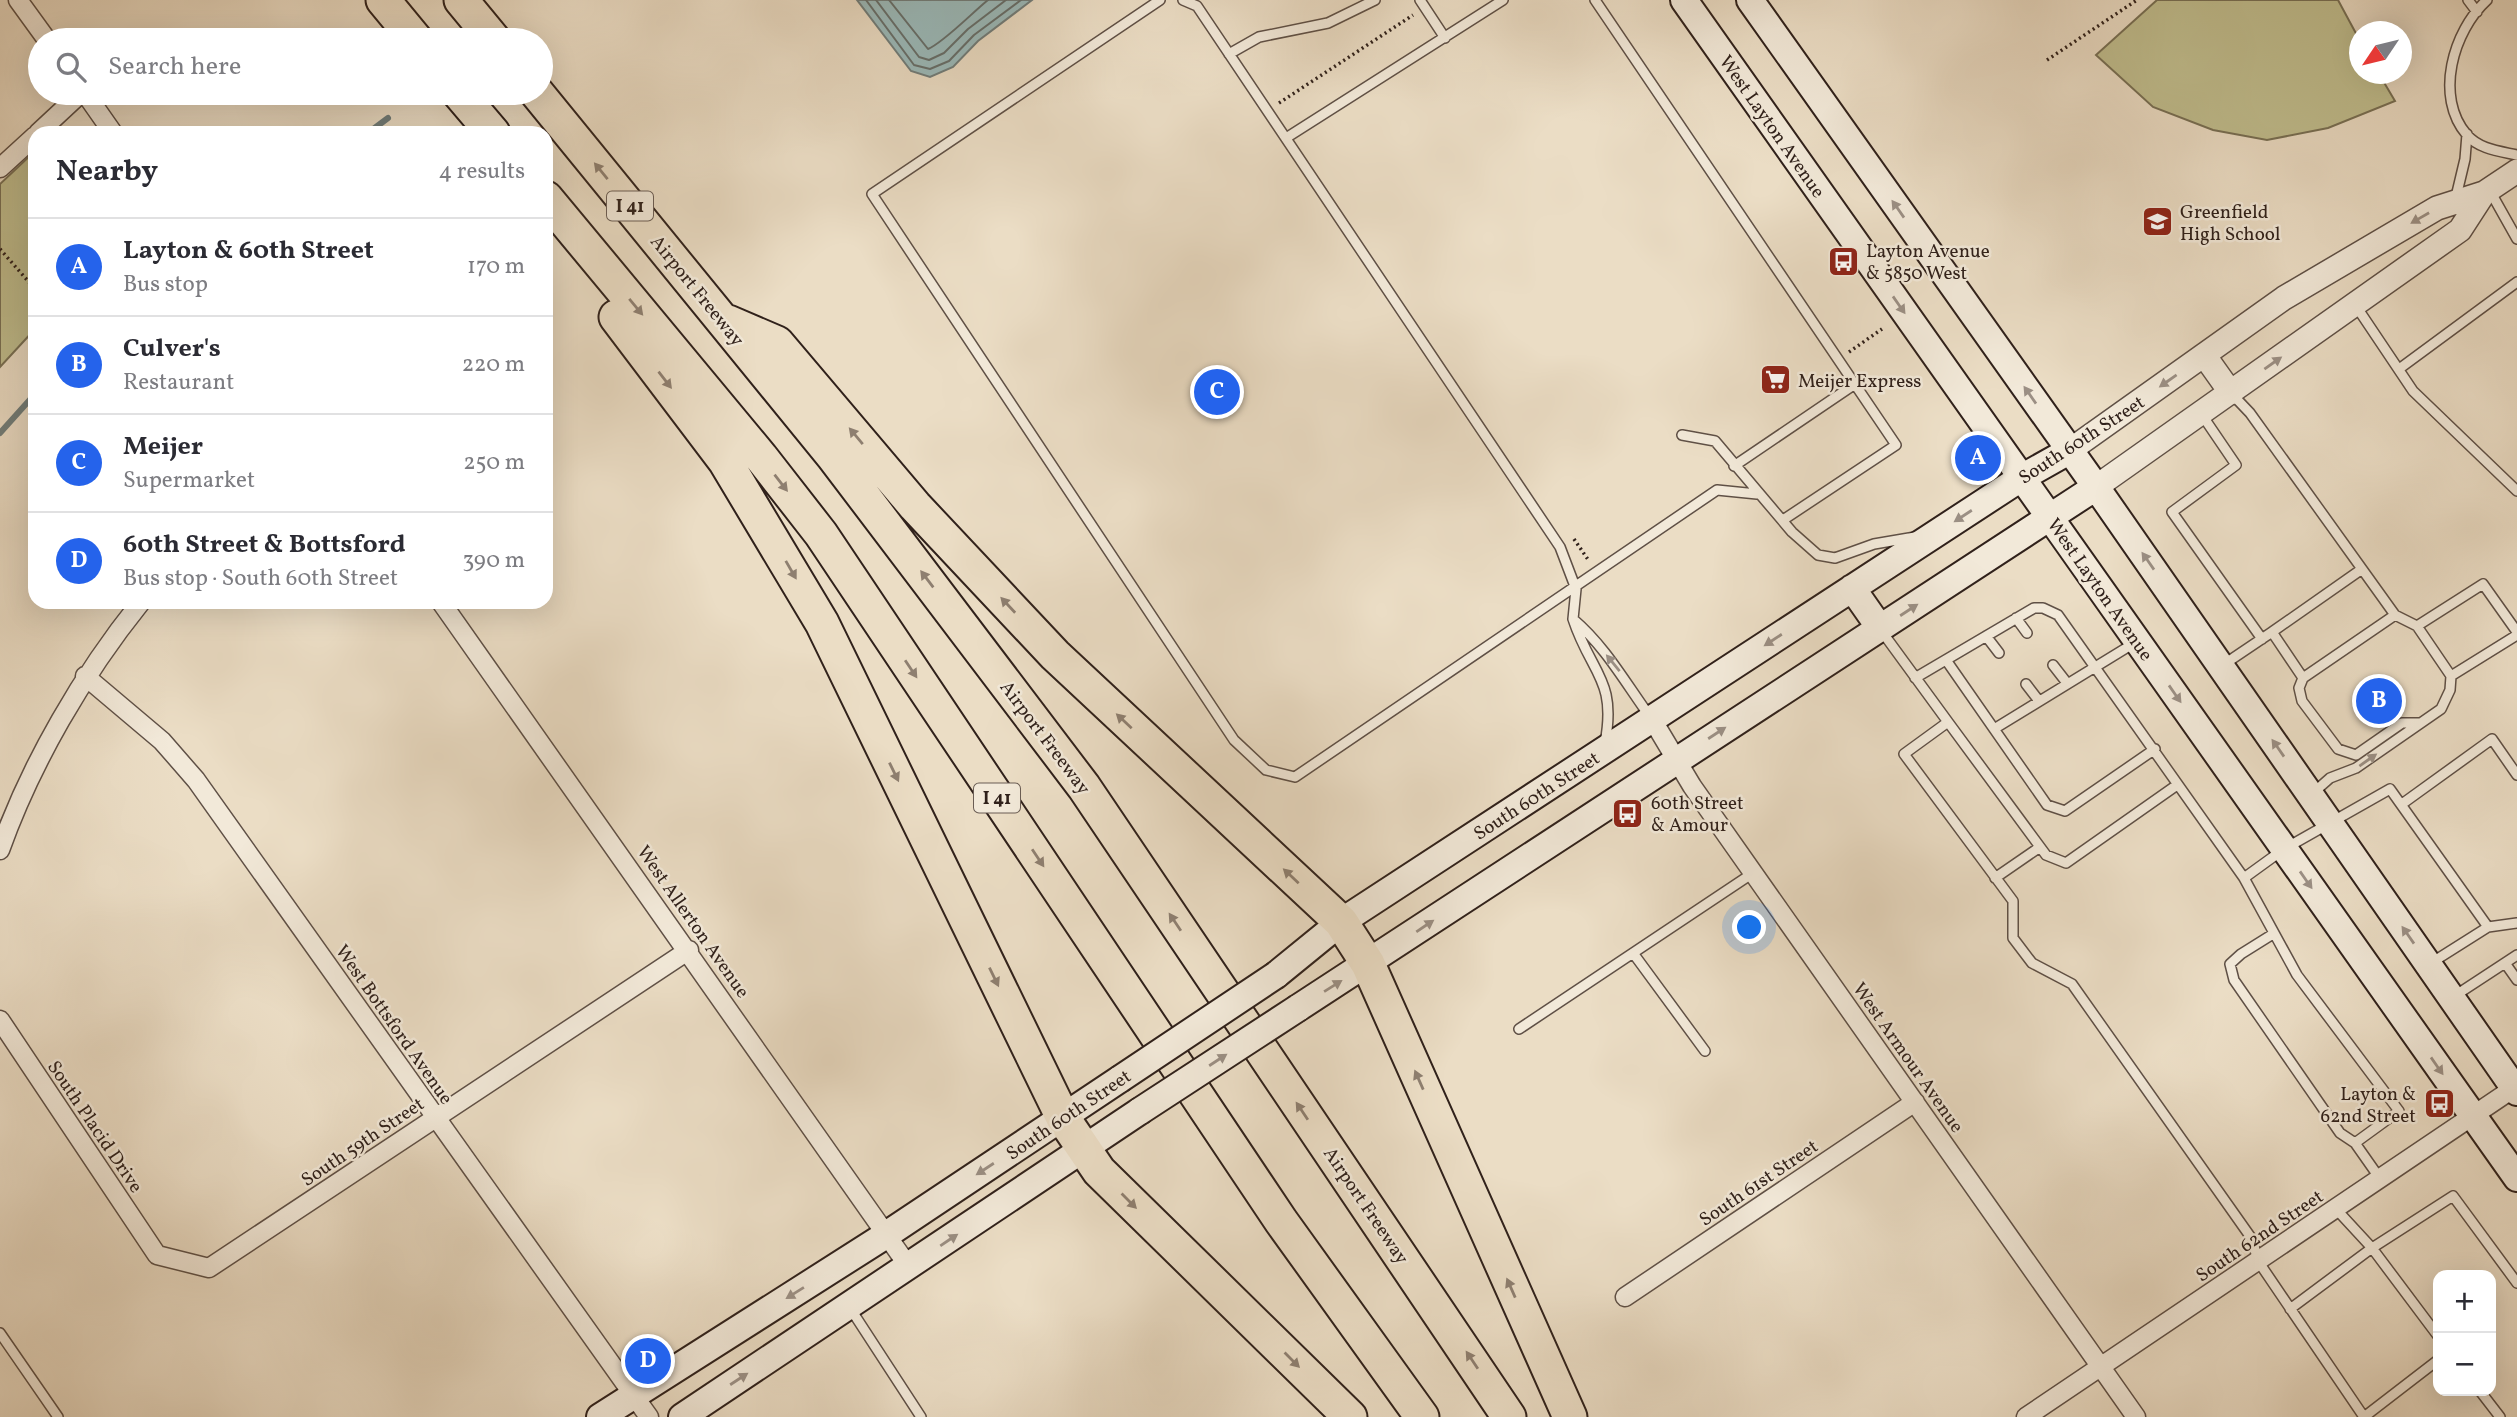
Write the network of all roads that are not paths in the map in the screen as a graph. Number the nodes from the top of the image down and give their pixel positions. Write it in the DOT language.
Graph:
graph roads {
  1 [pos="18,0"];
  2 [pos="383,0"];
  3 [pos="461,0"];
  4 [pos="1160,0"];
  5 [pos="1183,0"];
  6 [pos="1375,0"];
  7 [pos="1503,0"];
  8 [pos="1595,0"];
  9 [pos="1684,0"];
  10 [pos="1750,0"];
  11 [pos="2468,0"];
  12 [pos="2487,0"];
  13 [pos="1422,3"];
  14 [pos="2477,12"];
  15 [pos="38,28"];
  16 [pos="406,28"];
  17 [pos="484,28"];
  18 [pos="1446,38"];
  19 [pos="1229,54"];
  20 [pos="69,105"];
  21 [pos="92,105"];
  22 [pos="462,105"];
  23 [pos="469,105"];
  24 [pos="547,105"];
  25 [pos="45,126"];
  26 [pos="108,126"];
  27 [pos="468,126"];
  28 [pos="487,126"];
  29 [pos="2466,134"];
  30 [pos="1286,138"];
  31 [pos="28,142"];
  32 [pos="2517,155"];
  33 [pos="0,168"];
  34 [pos="2517,171"];
  35 [pos="2486,191"];
  36 [pos="2455,201"];
  37 [pos="553,207"];
  38 [pos="2517,239"];
  39 [pos="553,241"];
  40 [pos="2517,282"];
  41 [pos="2356,306"];
  42 [pos="722,319"];
  43 [pos="2204,355"];
  44 [pos="2399,369"];
  45 [pos="1855,384"];
  46 [pos="2231,393"];
  47 [pos="2201,413"];
  48 [pos="1682,435"];
  49 [pos="2069,451"];
  50 [pos="1734,466"];
  51 [pos="2021,478"];
  52 [pos="2096,487"];
  53 [pos="2517,491"];
  54 [pos="1757,494"];
  55 [pos="2051,518"];
  56 [pos="1783,520"];
  57 [pos="1937,533"];
  58 [pos="2362,569"];
  59 [pos="1576,589"];
  60 [pos="1852,589"];
  61 [pos="136,609"];
  62 [pos="446,609"];
  63 [pos="2395,615"];
  64 [pos="2015,618"];
  65 [pos="1573,619"];
  66 [pos="2417,626"];
  67 [pos="1880,628"];
  68 [pos="2272,632"];
  69 [pos="2027,633"];
  70 [pos="2517,634"];
  71 [pos="1986,636"];
  72 [pos="2262,639"];
  73 [pos="2138,641"];
  74 [pos="1999,653"];
  75 [pos="1945,660"];
  76 [pos="2053,665"];
  77 [pos="2096,666"];
  78 [pos="2221,666"];
  79 [pos="85,676"];
  80 [pos="2451,676"];
  81 [pos="1915,678"];
  82 [pos="2303,678"];
  83 [pos="2067,683"];
  84 [pos="2026,684"];
  85 [pos="2039,701"];
  86 [pos="1652,719"];
  87 [pos="1948,722"];
  88 [pos="2422,723"];
  89 [pos="1994,729"];
  90 [pos="1604,750"];
  91 [pos="2155,750"];
  92 [pos="1678,759"];
  93 [pos="2517,775"];
  94 [pos="2177,785"];
  95 [pos="2311,795"];
  96 [pos="2402,804"];
  97 [pos="2329,822"];
  98 [pos="2040,847"];
  99 [pos="2284,849"];
  100 [pos="0,850"];
  101 [pos="1753,873"];
  102 [pos="1995,878"];
  103 [pos="2244,878"];
  104 [pos="1341,922"];
  105 [pos="2517,923"];
  106 [pos="2488,927"];
  107 [pos="2273,934"];
  108 [pos="688,950"];
  109 [pos="1633,953"];
  110 [pos="2517,955"];
  111 [pos="2505,963"];
  112 [pos="1368,964"];
  113 [pos="2428,965"];
  114 [pos="2517,980"];
  115 [pos="2452,998"];
  116 [pos="0,1020"];
  117 [pos="1519,1029"];
  118 [pos="1704,1051"];
  119 [pos="2516,1090"];
  120 [pos="1915,1102"];
  121 [pos="436,1118"];
  122 [pos="1063,1118"];
  123 [pos="2474,1118"];
  124 [pos="2355,1143"];
  125 [pos="1084,1150"];
  126 [pos="2517,1178"];
  127 [pos="2381,1180"];
  128 [pos="2336,1209"];
  129 [pos="886,1234"];
  130 [pos="2372,1248"];
  131 [pos="157,1255"];
  132 [pos="2258,1261"];
  133 [pos="909,1267"];
  134 [pos="2517,1283"];
  135 [pos="1625,1297"];
  136 [pos="849,1307"];
  137 [pos="2290,1309"];
  138 [pos="0,1333"];
  139 [pos="2436,1333"];
  140 [pos="2433,1364"];
  141 [pos="2100,1366"];
  142 [pos="633,1396"];
  143 [pos="2484,1396"];
  144 [pos="58,1417"];
  145 [pos="600,1417"];
  146 [pos="649,1417"];
  147 [pos="682,1417"];
  148 [pos="921,1417"];
  149 [pos="1350,1417"];
  150 [pos="1422,1417"];
  151 [pos="1508,1417"];
  152 [pos="1570,1417"];
  153 [pos="2026,1417"];
  154 [pos="2136,1417"];
  155 [pos="2364,1417"];
  156 [pos="2500,1417"];
  1 -- 15 [label="street"];
  2 -- 16 [label="highway"];
  3 -- 17 [label="highway"];
  4 -- 59 [label="lane"];
  5 -- 19 [label="lane"];
  6 -- 19 [label="lane"];
  7 -- 18 [label="lane"];
  8 -- 45 [label="lane"];
  9 -- 51 [label="main road, West Layton Avenue, one-way"];
  49 -- 10 [label="main road, one-way"];
  11 -- 14 [label="lane"];
  12 -- 14 [label="lane"];
  13 -- 18 [label="lane"];
  14 -- 29 [label="lane"];
  18 -- 30 [label="lane"];
  19 -- 30 [label="lane"];
  20 -- 25 [label="street"];
  21 -- 26 [label="street"];
  22 -- 27 [label="highway"];
  23 -- 28 [label="highway"];
  42 -- 24 [label="highway, Airport Freeway / I 41, one-way"];
  29 -- 32 [label="lane"];
  29 -- 36 [label="lane"];
  30 -- 59 [label="lane"];
  31 -- 33 [label="street"];
  34 -- 35 [label="street, South 60th Street"];
  35 -- 36 [label="street, South 60th Street"];
  35 -- 38 [label="lane"];
  35 -- 41 [label="street, South 60th Street"];
  36 -- 43 [label="street, South 60th Street, one-way"];
  37 -- 150 [label="highway, I 41, one-way"];
  39 -- 122 [label="highway, one-way"];
  40 -- 44 [label="lane"];
  41 -- 44 [label="lane"];
  46 -- 41 [label="street, South 60th Street, one-way"];
  104 -- 42 [label="highway, one-way"];
  151 -- 42 [label="highway, Airport Freeway / I 41, one-way"];
  43 -- 46 [label="street"];
  43 -- 49 [label="street, South 60th Street, one-way"];
  44 -- 53 [label="lane"];
  45 -- 50 [label="lane"];
  45 -- 56 [label="lane"];
  46 -- 47 [label="street, South 60th Street"];
  46 -- 58 [label="lane"];
  47 -- 52 [label="street, South 60th Street"];
  47 -- 72 [label="lane"];
  48 -- 50 [label="lane"];
  49 -- 51 [label="main road, South 60th Street"];
  49 -- 52 [label="main road"];
  50 -- 54 [label="lane"];
  51 -- 55 [label="main road, West Layton Avenue"];
  51 -- 57 [label="main road, South 60th Street, one-way"];
  52 -- 55 [label="main road, South 60th Street"];
  78 -- 52 [label="main road, one-way"];
  54 -- 56 [label="lane"];
  54 -- 59 [label="lane"];
  67 -- 55 [label="main road, South 60th Street, one-way"];
  55 -- 73 [label="main road, West Layton Avenue"];
  56 -- 57 [label="lane"];
  57 -- 60 [label="main road, South 60th Street"];
  58 -- 63 [label="lane"];
  58 -- 68 [label="lane"];
  59 -- 65 [label="lane"];
  60 -- 67 [label="main road"];
  60 -- 86 [label="main road, South 60th Street, one-way"];
  61 -- 79 [label="street"];
  62 -- 108 [label="street, West Allerton Avenue"];
  63 -- 66 [label="lane"];
  63 -- 82 [label="lane"];
  64 -- 69 [label="lane"];
  64 -- 71 [label="lane"];
  64 -- 77 [label="lane"];
  86 -- 65 [label="lane, one-way"];
  65 -- 90 [label="lane"];
  66 -- 70 [label="lane"];
  66 -- 80 [label="lane"];
  67 -- 81 [label="lane"];
  92 -- 67 [label="main road, South 60th Street, one-way"];
  68 -- 72 [label="lane"];
  68 -- 82 [label="lane"];
  70 -- 80 [label="lane"];
  71 -- 74 [label="lane"];
  71 -- 75 [label="lane"];
  72 -- 78 [label="lane"];
  73 -- 77 [label="lane"];
  73 -- 99 [label="main road, West Layton Avenue, one-way"];
  75 -- 81 [label="lane"];
  75 -- 89 [label="lane"];
  76 -- 83 [label="lane"];
  77 -- 83 [label="lane"];
  77 -- 91 [label="lane"];
  95 -- 78 [label="main road, one-way"];
  79 -- 100 [label="street"];
  79 -- 121 [label="street, West Bottsford Avenue"];
  80 -- 88 [label="lane"];
  81 -- 87 [label="lane"];
  82 -- 88 [label="lane"];
  83 -- 85 [label="lane"];
  84 -- 85 [label="lane"];
  85 -- 89 [label="lane"];
  86 -- 90 [label="main road, South 60th Street"];
  86 -- 92 [label="street, West Armour Avenue"];
  87 -- 98 [label="lane"];
  87 -- 102 [label="lane"];
  95 -- 88 [label="lane, one-way"];
  89 -- 91 [label="lane"];
  90 -- 104 [label="main road, South 60th Street"];
  91 -- 94 [label="lane"];
  92 -- 101 [label="street, West Armour Avenue"];
  112 -- 92 [label="main road, South 60th Street, one-way"];
  93 -- 96 [label="lane"];
  94 -- 98 [label="lane"];
  94 -- 103 [label="lane"];
  95 -- 97 [label="main road"];
  96 -- 97 [label="lane"];
  96 -- 106 [label="lane"];
  97 -- 99 [label="lane"];
  113 -- 97 [label="main road, one-way"];
  98 -- 102 [label="lane"];
  99 -- 103 [label="lane"];
  99 -- 123 [label="main road, West Layton Avenue, one-way"];
  101 -- 109 [label="lane"];
  101 -- 120 [label="street, West Armour Avenue"];
  102 -- 132 [label="lane"];
  103 -- 107 [label="lane"];
  104 -- 112 [label="highway"];
  104 -- 122 [label="main road, South 60th Street, bridge"];
  105 -- 106 [label="lane"];
  106 -- 113 [label="lane"];
  107 -- 124 [label="lane"];
  107 -- 124 [label="lane"];
  108 -- 121 [label="street, South 59th Street"];
  108 -- 129 [label="street, West Allerton Avenue"];
  109 -- 117 [label="lane"];
  109 -- 118 [label="lane"];
  110 -- 111 [label="lane"];
  111 -- 114 [label="lane"];
  111 -- 115 [label="lane"];
  125 -- 112 [label="main road, South 60th Street, one-way, bridge"];
  152 -- 112 [label="highway, one-way"];
  113 -- 115 [label="main road"];
  115 -- 119 [label="main road"];
  116 -- 131 [label="street, South Placid Drive"];
  119 -- 123 [label="street, South 62nd Street"];
  120 -- 135 [label="street, South 61st Street"];
  120 -- 141 [label="street, West Armour Avenue"];
  121 -- 131 [label="street, South 59th Street"];
  121 -- 142 [label="street, West Bottsford Avenue"];
  122 -- 125 [label="highway"];
  122 -- 129 [label="main road, South 60th Street, one-way"];
  123 -- 126 [label="main road, West Layton Avenue"];
  123 -- 127 [label="street, South 62nd Street"];
  124 -- 127 [label="lane"];
  133 -- 125 [label="main road, South 60th Street, one-way"];
  125 -- 149 [label="highway, one-way"];
  127 -- 128 [label="street, South 62nd Street"];
  128 -- 130 [label="lane"];
  128 -- 132 [label="street, South 62nd Street"];
  129 -- 133 [label="street, West Allerton Avenue"];
  129 -- 142 [label="main road, South 60th Street, one-way"];
  130 -- 134 [label="lane"];
  130 -- 137 [label="lane"];
  130 -- 139 [label="lane"];
  132 -- 137 [label="lane"];
  132 -- 141 [label="street, South 62nd Street"];
  133 -- 136 [label="main road, South 60th Street"];
  147 -- 136 [label="main road, South 60th Street, one-way"];
  136 -- 148 [label="lane"];
  137 -- 155 [label="lane"];
  138 -- 144 [label="lane"];
  140 -- 155 [label="lane"];
  141 -- 153 [label="street, South 62nd Street"];
  141 -- 154 [label="street, West Armour Avenue"];
  142 -- 145 [label="main road, South 60th Street"];
  142 -- 146 [label="street, West Bottsford Avenue"];
  143 -- 156 [label="lane"];
}
